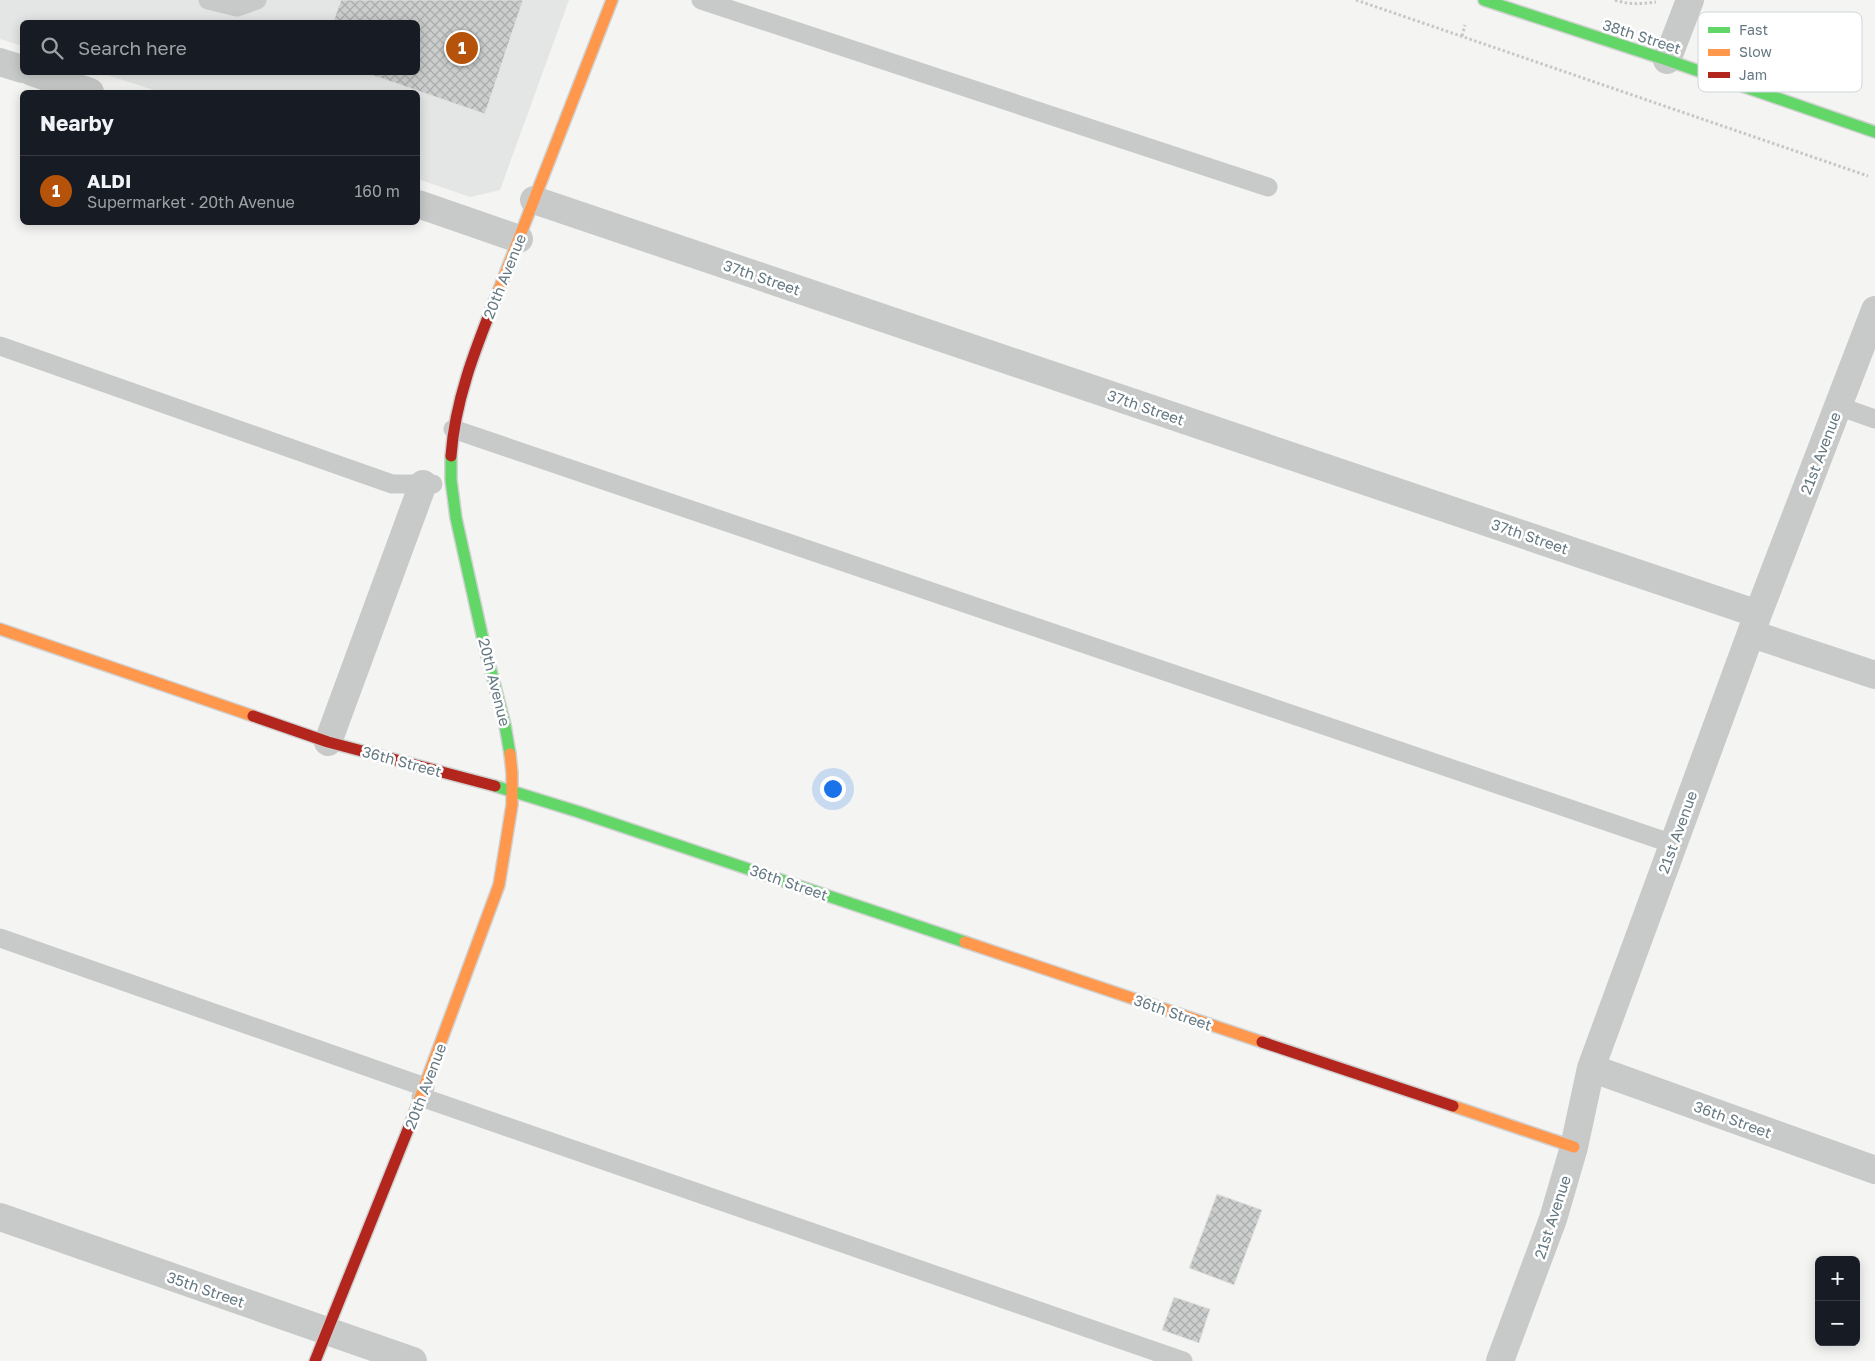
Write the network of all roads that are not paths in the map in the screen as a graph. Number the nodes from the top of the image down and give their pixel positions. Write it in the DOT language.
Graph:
graph roads {
  1 [pos="208,0"];
  2 [pos="257,0"];
  3 [pos="612,0"];
  4 [pos="701,0"];
  5 [pos="1484,0"];
  6 [pos="1690,0"];
  7 [pos="1667,60"];
  8 [pos="0,62"];
  9 [pos="20,68"];
  10 [pos="1698,71"];
  11 [pos="41,75"];
  12 [pos="84,90"];
  13 [pos="1759,92"];
  14 [pos="1875,132"];
  15 [pos="1268,187"];
  16 [pos="534,200"];
  17 [pos="420,205"];
  18 [pos="519,239"];
  19 [pos="1875,310"];
  20 [pos="0,346"];
  21 [pos="1838,406"];
  22 [pos="1875,419"];
  23 [pos="453,430"];
  24 [pos="423,484"];
  25 [pos="451,485"];
  26 [pos="1755,624"];
  27 [pos="0,629"];
  28 [pos="1875,675"];
  29 [pos="328,742"];
  30 [pos="512,790"];
  31 [pos="1673,844"];
  32 [pos="0,938"];
  33 [pos="1591,1068"];
  34 [pos="423,1092"];
  35 [pos="1574,1147"];
  36 [pos="1875,1170"];
  37 [pos="0,1217"];
  38 [pos="326,1331"];
  39 [pos="315,1361"];
  40 [pos="413,1361"];
  41 [pos="1183,1361"];
  42 [pos="1500,1361"];
  1 -- 2 [label="lane"];
  3 -- 16 [label="street, 20th Avenue"];
  4 -- 15 [label="lane"];
  5 -- 7 [label="street, 38th Street"];
  6 -- 7 [label="street"];
  7 -- 10 [label="street, 38th Street"];
  8 -- 9 [label="street"];
  11 -- 12 [label="street"];
  13 -- 14 [label="street, 38th Street"];
  16 -- 18 [label="street, 20th Avenue"];
  16 -- 26 [label="street, 37th Street"];
  17 -- 18 [label="street"];
  18 -- 23 [label="street, 20th Avenue"];
  19 -- 21 [label="street, 21st Avenue"];
  20 -- 24 [label="lane"];
  21 -- 22 [label="lane"];
  21 -- 26 [label="street, 21st Avenue"];
  23 -- 25 [label="street, 20th Avenue"];
  23 -- 31 [label="lane"];
  24 -- 25 [label="lane"];
  24 -- 29 [label="street"];
  25 -- 30 [label="street, 20th Avenue"];
  26 -- 28 [label="street, 37th Street"];
  26 -- 31 [label="street, 21st Avenue"];
  27 -- 29 [label="street, 36th Street"];
  29 -- 30 [label="street, 36th Street"];
  30 -- 34 [label="street, 20th Avenue"];
  30 -- 35 [label="street, 36th Street"];
  31 -- 33 [label="street, 21st Avenue"];
  32 -- 34 [label="lane"];
  33 -- 35 [label="street, 21st Avenue"];
  33 -- 36 [label="street, 36th Street"];
  34 -- 38 [label="street, 20th Avenue"];
  34 -- 41 [label="lane"];
  35 -- 42 [label="street, 21st Avenue"];
  37 -- 38 [label="street, 35th Street"];
  38 -- 39 [label="street, 20th Avenue"];
  38 -- 40 [label="street, 35th Street"];
}
